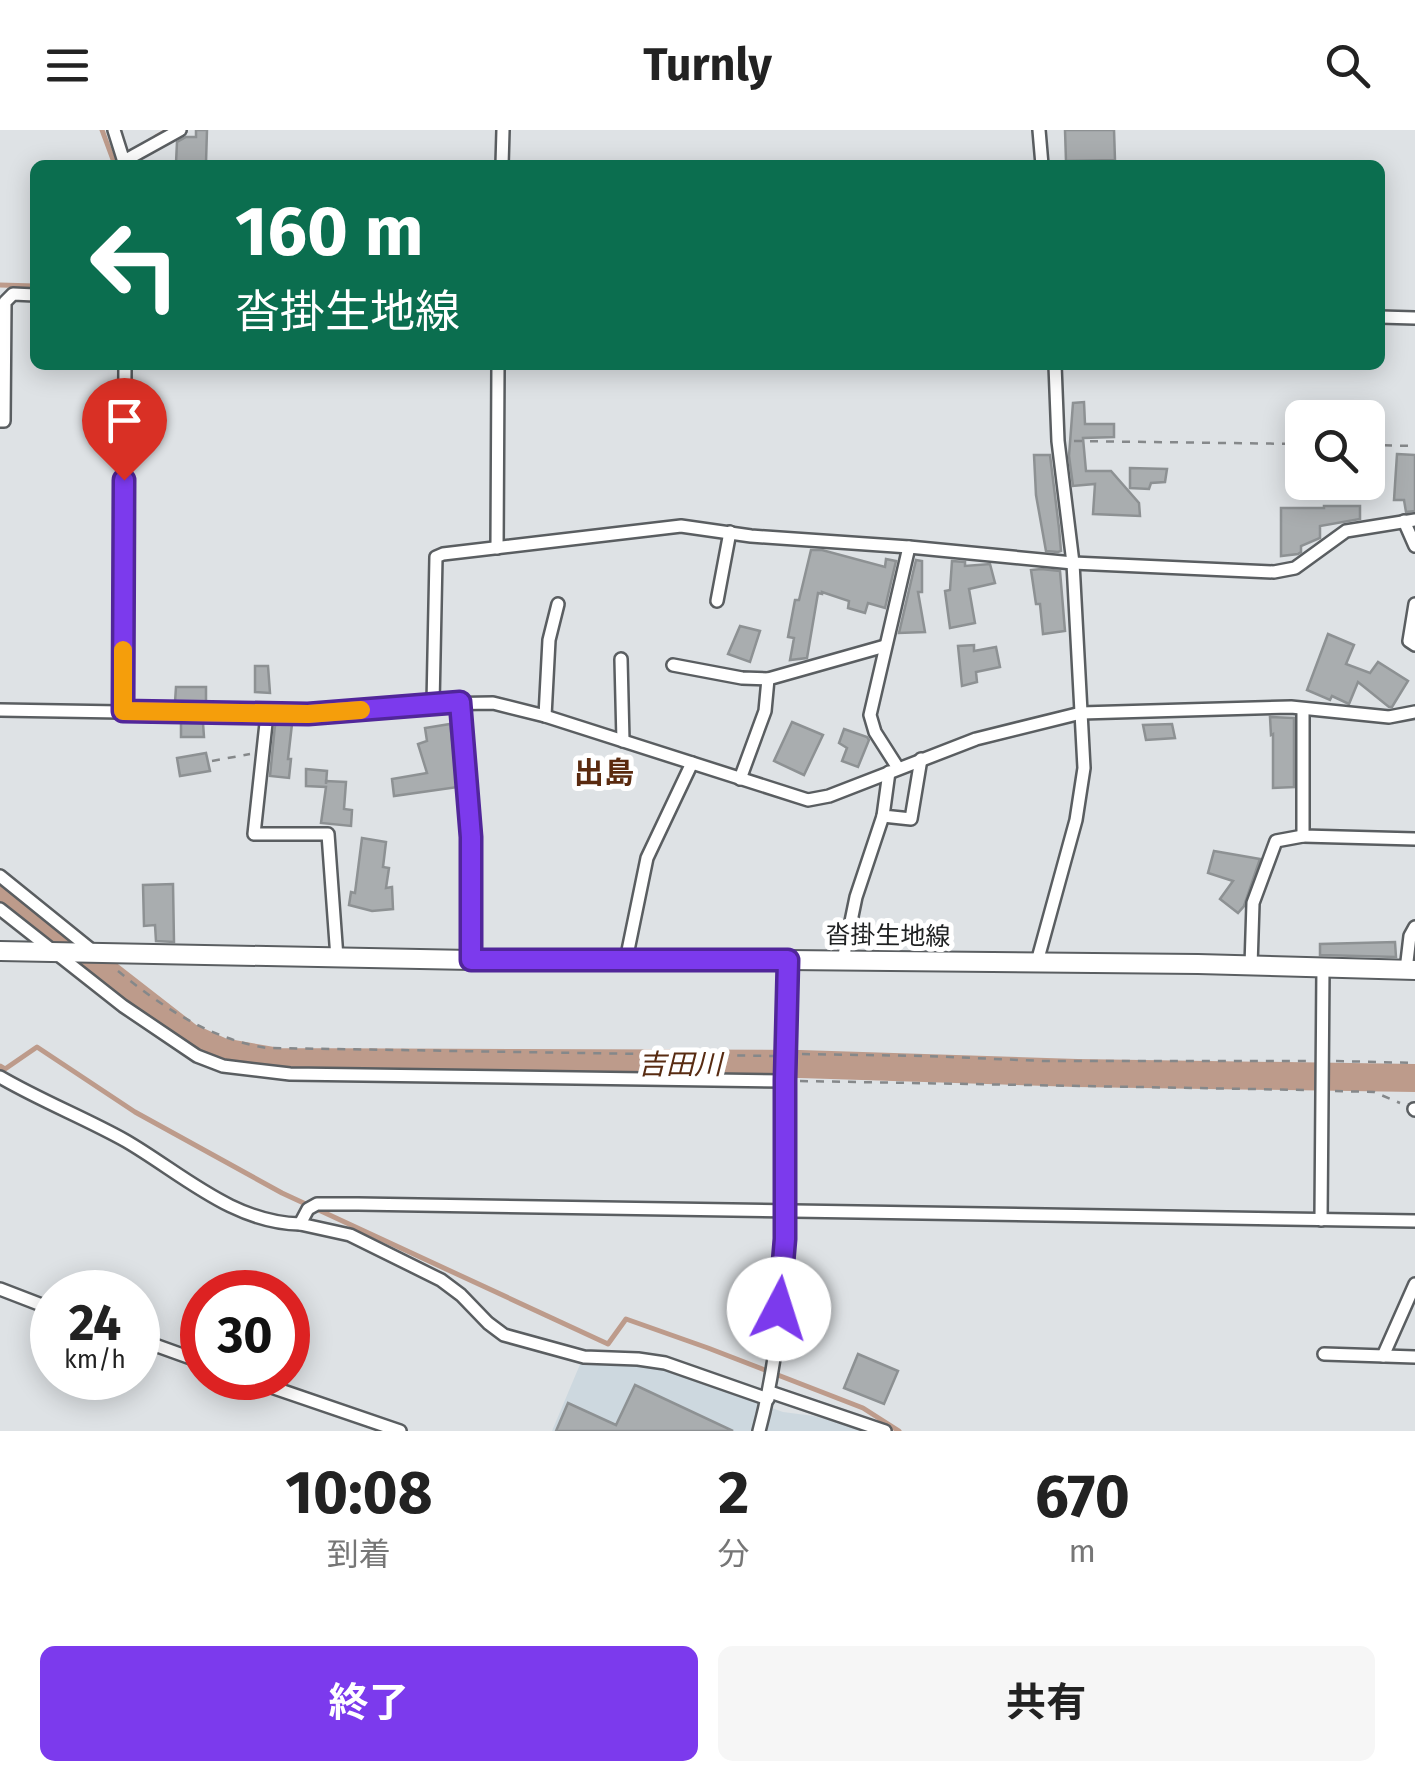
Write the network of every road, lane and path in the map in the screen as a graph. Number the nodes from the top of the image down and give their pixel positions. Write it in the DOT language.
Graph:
graph roads {
  1 [pos="114,130"];
  2 [pos="180,130"];
  3 [pos="503,130"];
  4 [pos="1040,130"];
  5 [pos="123,160"];
  6 [pos="129,160"];
  7 [pos="502,160"];
  8 [pos="1042,160"];
  9 [pos="30,295"];
  10 [pos="1385,317"];
  11 [pos="1415,318"];
  12 [pos="125,370"];
  13 [pos="498,370"];
  14 [pos="1055,370"];
  15 [pos="0,422"];
  16 [pos="1058,441"];
  17 [pos="1285,444"];
  18 [pos="1385,445"];
  19 [pos="1415,446"];
  20 [pos="1410,521"];
  21 [pos="730,532"];
  22 [pos="1415,546"];
  23 [pos="909,547"];
  24 [pos="498,548"];
  25 [pos="1072,563"];
  26 [pos="717,600"];
  27 [pos="558,604"];
  28 [pos="1415,604"];
  29 [pos="1415,644"];
  30 [pos="884,646"];
  31 [pos="621,659"];
  32 [pos="673,665"];
  33 [pos="768,679"];
  34 [pos="460,702"];
  35 [pos="433,704"];
  36 [pos="1303,709"];
  37 [pos="0,710"];
  38 [pos="123,711"];
  39 [pos="1415,712"];
  40 [pos="1081,713"];
  41 [pos="267,714"];
  42 [pos="545,716"];
  43 [pos="623,742"];
  44 [pos="261,752"];
  45 [pos="922,759"];
  46 [pos="212,761"];
  47 [pos="692,763"];
  48 [pos="893,770"];
  49 [pos="740,778"];
  50 [pos="883,816"];
  51 [pos="1304,836"];
  52 [pos="1415,839"];
  53 [pos="0,876"];
  54 [pos="0,909"];
  55 [pos="1415,927"];
  56 [pos="0,951"];
  57 [pos="59,953"];
  58 [pos="97,954"];
  59 [pos="337,958"];
  60 [pos="471,960"];
  61 [pos="626,960"];
  62 [pos="788,960"];
  63 [pos="843,960"];
  64 [pos="1037,962"];
  65 [pos="1251,966"];
  66 [pos="1324,968"];
  67 [pos="1410,970"];
  68 [pos="786,1054"];
  69 [pos="1322,1060"];
  70 [pos="1415,1063"];
  71 [pos="0,1077"];
  72 [pos="785,1080"];
  73 [pos="1320,1090"];
  74 [pos="1414,1110"];
  75 [pos="785,1211"];
  76 [pos="1320,1220"];
  77 [pos="1415,1221"];
  78 [pos="300,1224"];
  79 [pos="1415,1284"];
  80 [pos="0,1289"];
  81 [pos="30,1301"];
  82 [pos="1324,1354"];
  83 [pos="1382,1356"];
  84 [pos="1415,1357"];
  85 [pos="769,1396"];
  86 [pos="309,1400"];
  87 [pos="400,1431"];
  88 [pos="759,1431"];
  89 [pos="885,1431"];
  1 -- 5 [label="street"];
  2 -- 6 [label="street"];
  3 -- 7 [label="street"];
  4 -- 8 [label="street"];
  9 -- 15 [label="street"];
  10 -- 11 [label="street"];
  12 -- 38 [label="street"];
  13 -- 24 [label="street"];
  14 -- 16 [label="street"];
  16 -- 17 [label="path"];
  16 -- 25 [label="street"];
  18 -- 19 [label="path"];
  20 -- 22 [label="street"];
  20 -- 25 [label="street"];
  21 -- 23 [label="street"];
  21 -- 24 [label="street"];
  21 -- 26 [label="street"];
  23 -- 25 [label="street"];
  23 -- 30 [label="street"];
  24 -- 35 [label="street"];
  25 -- 40 [label="street"];
  27 -- 42 [label="street"];
  28 -- 29 [label="street"];
  30 -- 33 [label="street"];
  30 -- 48 [label="street"];
  31 -- 43 [label="street"];
  32 -- 33 [label="street"];
  33 -- 49 [label="street"];
  34 -- 35 [label="street"];
  34 -- 42 [label="street"];
  34 -- 60 [label="street"];
  35 -- 41 [label="street"];
  36 -- 39 [label="street"];
  36 -- 40 [label="street"];
  36 -- 51 [label="street"];
  37 -- 38 [label="street"];
  38 -- 41 [label="street"];
  40 -- 45 [label="street"];
  40 -- 64 [label="street"];
  41 -- 44 [label="street"];
  42 -- 43 [label="street"];
  43 -- 47 [label="street"];
  44 -- 46 [label="path"];
  44 -- 59 [label="street"];
  45 -- 48 [label="street"];
  45 -- 50 [label="street"];
  47 -- 49 [label="street"];
  47 -- 61 [label="street"];
  48 -- 49 [label="street"];
  48 -- 50 [label="street"];
  50 -- 63 [label="street"];
  51 -- 52 [label="street"];
  51 -- 65 [label="street"];
  53 -- 58 [label="street"];
  54 -- 57 [label="street"];
  55 -- 67 [label="street"];
  56 -- 57 [label="main road, 沓掛生地線"];
  57 -- 58 [label="main road, 沓掛生地線"];
  57 -- 72 [label="street"];
  58 -- 59 [label="main road, 沓掛生地線"];
  58 -- 68 [label="path"];
  59 -- 60 [label="main road, 沓掛生地線"];
  60 -- 61 [label="main road, 沓掛生地線"];
  61 -- 62 [label="main road, 沓掛生地線"];
  62 -- 63 [label="main road, 沓掛生地線"];
  62 -- 68 [label="street"];
  63 -- 64 [label="main road, 沓掛生地線"];
  64 -- 65 [label="main road, 沓掛生地線"];
  65 -- 66 [label="main road, 沓掛生地線"];
  66 -- 67 [label="main road, 沓掛生地線"];
  66 -- 69 [label="street"];
  68 -- 69 [label="path"];
  68 -- 72 [label="street"];
  69 -- 70 [label="path"];
  69 -- 73 [label="street"];
  71 -- 78 [label="street"];
  72 -- 73 [label="path"];
  72 -- 75 [label="street"];
  73 -- 74 [label="path"];
  73 -- 76 [label="street"];
  75 -- 76 [label="street"];
  75 -- 78 [label="street"];
  75 -- 85 [label="street"];
  76 -- 77 [label="street"];
  78 -- 85 [label="street"];
  79 -- 83 [label="street"];
  80 -- 81 [label="street"];
  82 -- 83 [label="street"];
  83 -- 84 [label="street"];
  85 -- 88 [label="street"];
  85 -- 89 [label="street"];
  86 -- 87 [label="street"];
}
